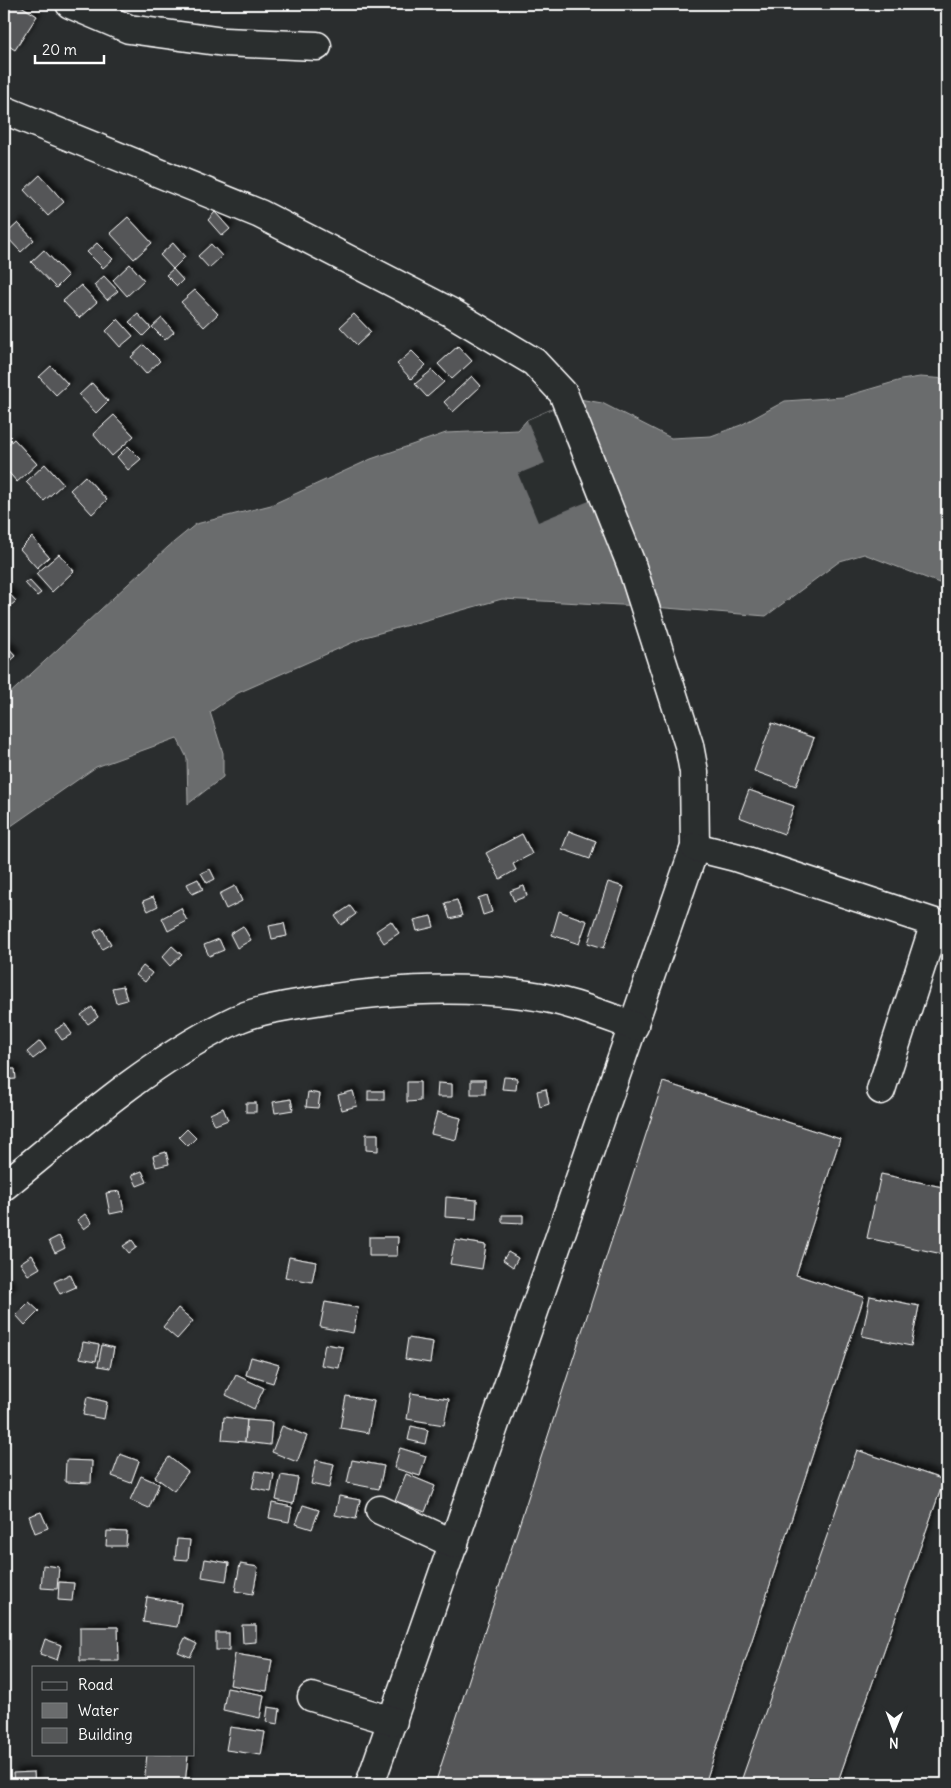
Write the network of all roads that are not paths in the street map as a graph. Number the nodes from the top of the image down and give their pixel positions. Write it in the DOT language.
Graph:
graph roads {
  1 [pos="70,4"];
  2 [pos="317,46"];
  3 [pos="4,110"];
  4 [pos="695,846"];
  5 [pos="941,922"];
  6 [pos="634,1026"];
  7 [pos="881,1090"];
  8 [pos="4,1186"];
  9 [pos="380,1510"];
  10 [pos="454,1544"];
  11 [pos="312,1697"];
  12 [pos="393,1721"];
  13 [pos="370,1784"];
  1 -- 2 [label="street"];
  3 -- 4 [label="street"];
  4 -- 5 [label="street"];
  4 -- 6 [label="street"];
  5 -- 7 [label="street"];
  6 -- 8 [label="street"];
  6 -- 10 [label="street"];
  9 -- 10 [label="street"];
  10 -- 12 [label="street"];
  11 -- 12 [label="street"];
  12 -- 13 [label="street"];
}
